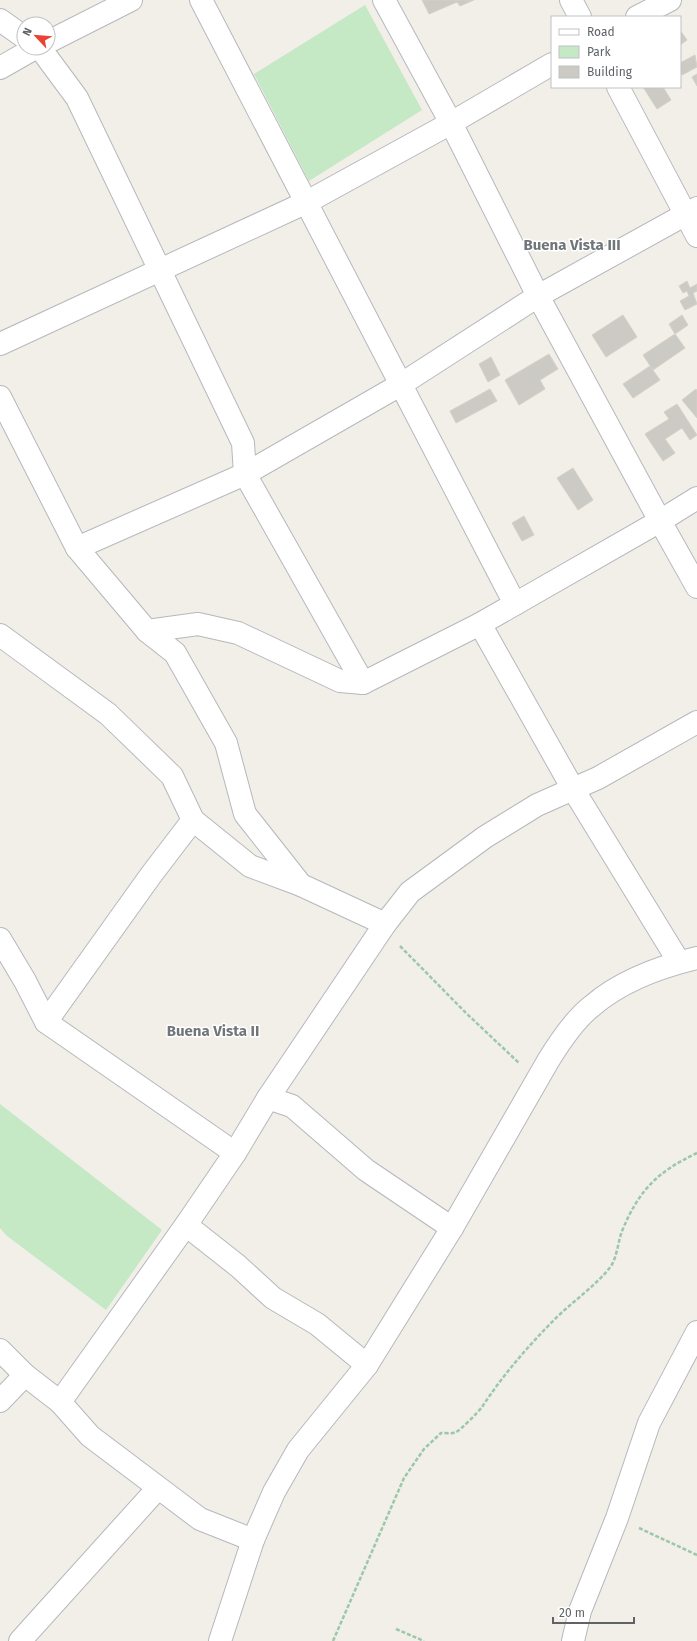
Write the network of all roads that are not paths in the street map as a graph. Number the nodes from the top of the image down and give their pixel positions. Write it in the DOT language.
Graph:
graph roads {
  1 [pos="131,0"];
  2 [pos="201,0"];
  3 [pos="384,0"];
  4 [pos="571,0"];
  5 [pos="670,0"];
  6 [pos="579,16"];
  7 [pos="639,16"];
  8 [pos="0,20"];
  9 [pos="16,31"];
  10 [pos="56,38"];
  11 [pos="22,56"];
  12 [pos="46,56"];
  13 [pos="551,65"];
  14 [pos="0,68"];
  15 [pos="619,88"];
  16 [pos="451,123"];
  17 [pos="307,202"];
  18 [pos="691,211"];
  19 [pos="697,236"];
  20 [pos="159,270"];
  21 [pos="538,296"];
  22 [pos="0,344"];
  23 [pos="400,385"];
  24 [pos="0,397"];
  25 [pos="245,474"];
  26 [pos="697,498"];
  27 [pos="660,521"];
  28 [pos="77,548"];
  29 [pos="697,587"];
  30 [pos="515,604"];
  31 [pos="480,624"];
  32 [pos="147,631"];
  33 [pos="0,635"];
  34 [pos="363,683"];
  35 [pos="697,722"];
  36 [pos="573,789"];
  37 [pos="193,820"];
  38 [pos="301,885"];
  39 [pos="385,924"];
  40 [pos="0,939"];
  41 [pos="688,960"];
  42 [pos="46,1022"];
  43 [pos="268,1098"];
  44 [pos="235,1153"];
  45 [pos="186,1225"];
  46 [pos="452,1228"];
  47 [pos="697,1332"];
  48 [pos="0,1350"];
  49 [pos="367,1365"];
  50 [pos="25,1375"];
  51 [pos="0,1401"];
  52 [pos="60,1402"];
  53 [pos="158,1488"];
  54 [pos="253,1540"];
  55 [pos="20,1641"];
  56 [pos="220,1641"];
  57 [pos="573,1641"];
  1 -- 10 [label="street"];
  2 -- 17 [label="street"];
  3 -- 16 [label="street"];
  4 -- 6 [label="street"];
  5 -- 7 [label="street"];
  8 -- 9 [label="street"];
  11 -- 14 [label="street"];
  12 -- 20 [label="street"];
  13 -- 16 [label="street"];
  15 -- 18 [label="street"];
  16 -- 17 [label="street"];
  16 -- 21 [label="street"];
  17 -- 20 [label="street"];
  17 -- 23 [label="street"];
  18 -- 19 [label="street"];
  18 -- 21 [label="street"];
  20 -- 22 [label="street"];
  20 -- 25 [label="street"];
  21 -- 23 [label="street"];
  21 -- 27 [label="street"];
  23 -- 25 [label="street"];
  23 -- 30 [label="street"];
  24 -- 28 [label="street"];
  25 -- 28 [label="street"];
  25 -- 34 [label="street"];
  26 -- 27 [label="street"];
  27 -- 29 [label="street"];
  27 -- 30 [label="street"];
  28 -- 32 [label="street"];
  30 -- 31 [label="street"];
  31 -- 34 [label="street"];
  31 -- 36 [label="street"];
  32 -- 34 [label="street"];
  32 -- 38 [label="street"];
  33 -- 37 [label="street"];
  35 -- 36 [label="street"];
  36 -- 39 [label="street"];
  36 -- 41 [label="street"];
  37 -- 38 [label="street"];
  37 -- 42 [label="street"];
  38 -- 39 [label="street"];
  39 -- 43 [label="street"];
  40 -- 42 [label="street"];
  41 -- 46 [label="street"];
  42 -- 44 [label="street"];
  43 -- 44 [label="street"];
  43 -- 46 [label="street"];
  44 -- 45 [label="street"];
  45 -- 49 [label="street"];
  45 -- 52 [label="street"];
  46 -- 49 [label="street"];
  47 -- 57 [label="street"];
  48 -- 50 [label="street"];
  49 -- 54 [label="street"];
  50 -- 51 [label="street"];
  50 -- 52 [label="street"];
  52 -- 53 [label="street"];
  53 -- 54 [label="street"];
  53 -- 55 [label="street"];
  54 -- 56 [label="street"];
}
